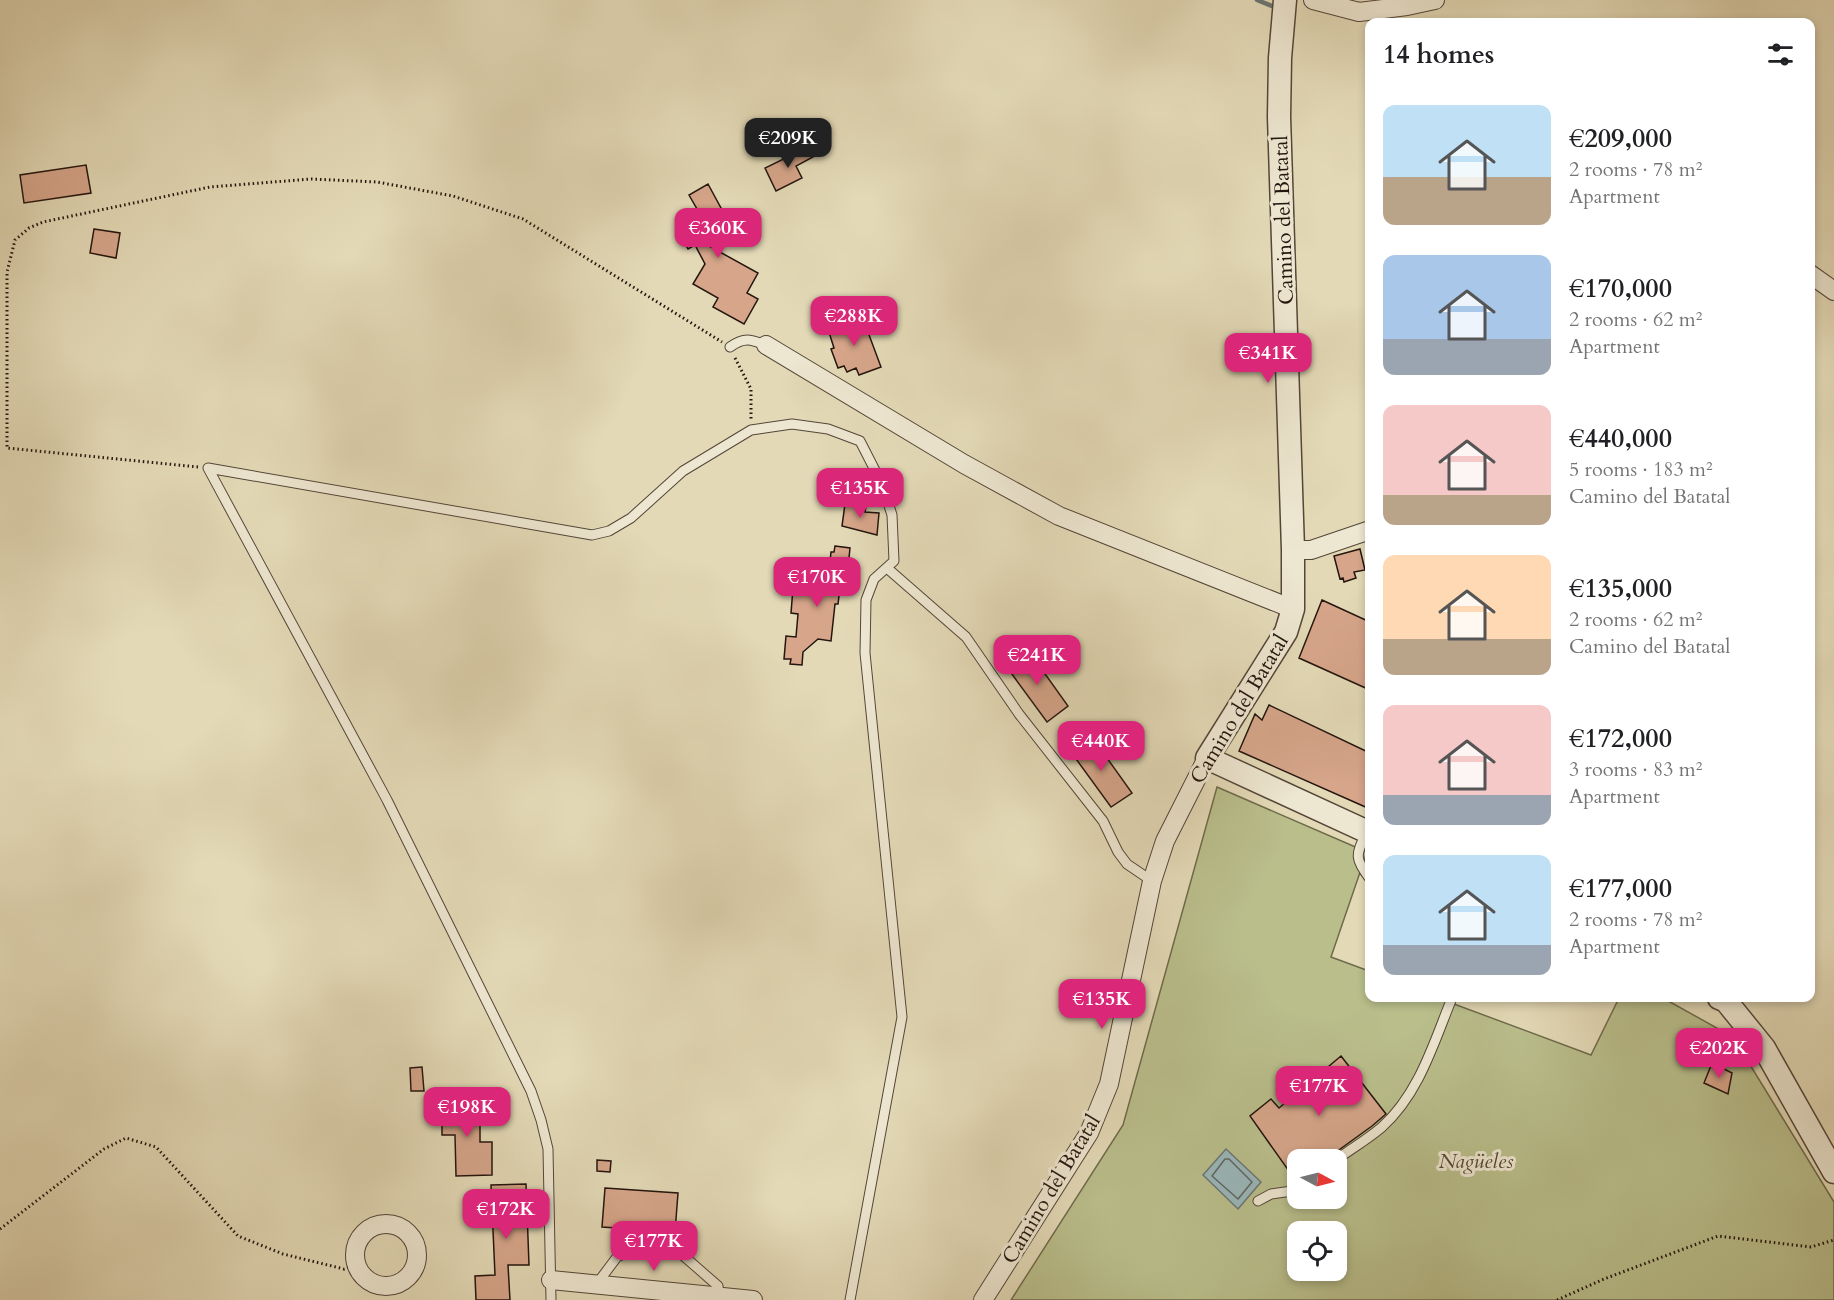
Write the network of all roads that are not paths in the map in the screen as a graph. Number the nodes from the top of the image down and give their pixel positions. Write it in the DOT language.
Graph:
graph roads {
  1 [pos="1285,0"];
  2 [pos="1313,0"];
  3 [pos="1436,0"];
  4 [pos="1364,17"];
  5 [pos="1815,278"];
  6 [pos="1834,291"];
  7 [pos="766,345"];
  8 [pos="730,347"];
  9 [pos="1365,532"];
  10 [pos="1293,550"];
  11 [pos="887,567"];
  12 [pos="1293,609"];
  13 [pos="1207,758"];
  14 [pos="1365,831"];
  15 [pos="1365,838"];
  16 [pos="1365,872"];
  17 [pos="1152,881"];
  18 [pos="1450,1002"];
  19 [pos="1727,1002"];
  20 [pos="1347,1152"];
  21 [pos="1834,1172"];
  22 [pos="1287,1192"];
  23 [pos="1258,1201"];
  24 [pos="551,1280"];
  25 [pos="596,1285"];
  26 [pos="390,1293"];
  27 [pos="719,1297"];
  28 [pos="551,1300"];
  29 [pos="753,1300"];
  30 [pos="850,1300"];
  31 [pos="983,1300"];
  1 -- 10 [label="street, Camino del Batatal"];
  2 -- 4 [label="street"];
  3 -- 4 [label="street"];
  5 -- 6 [label="street"];
  7 -- 8 [label="lane"];
  7 -- 12 [label="street"];
  9 -- 10 [label="street"];
  10 -- 12 [label="street, Camino del Batatal"];
  11 -- 17 [label="lane"];
  11 -- 24 [label="lane"];
  11 -- 30 [label="lane"];
  12 -- 13 [label="street, Camino del Batatal"];
  13 -- 14 [label="street"];
  13 -- 17 [label="street, Camino del Batatal"];
  15 -- 16 [label="lane"];
  17 -- 31 [label="street, Camino del Batatal"];
  18 -- 20 [label="lane"];
  19 -- 21 [label="street"];
  22 -- 23 [label="lane"];
  24 -- 25 [label="street"];
  24 -- 28 [label="lane"];
  25 -- 27 [label="street"];
  25 -- 27 [label="lane"];
  26 -- 26 [label="street"];
  27 -- 29 [label="street"];
}
